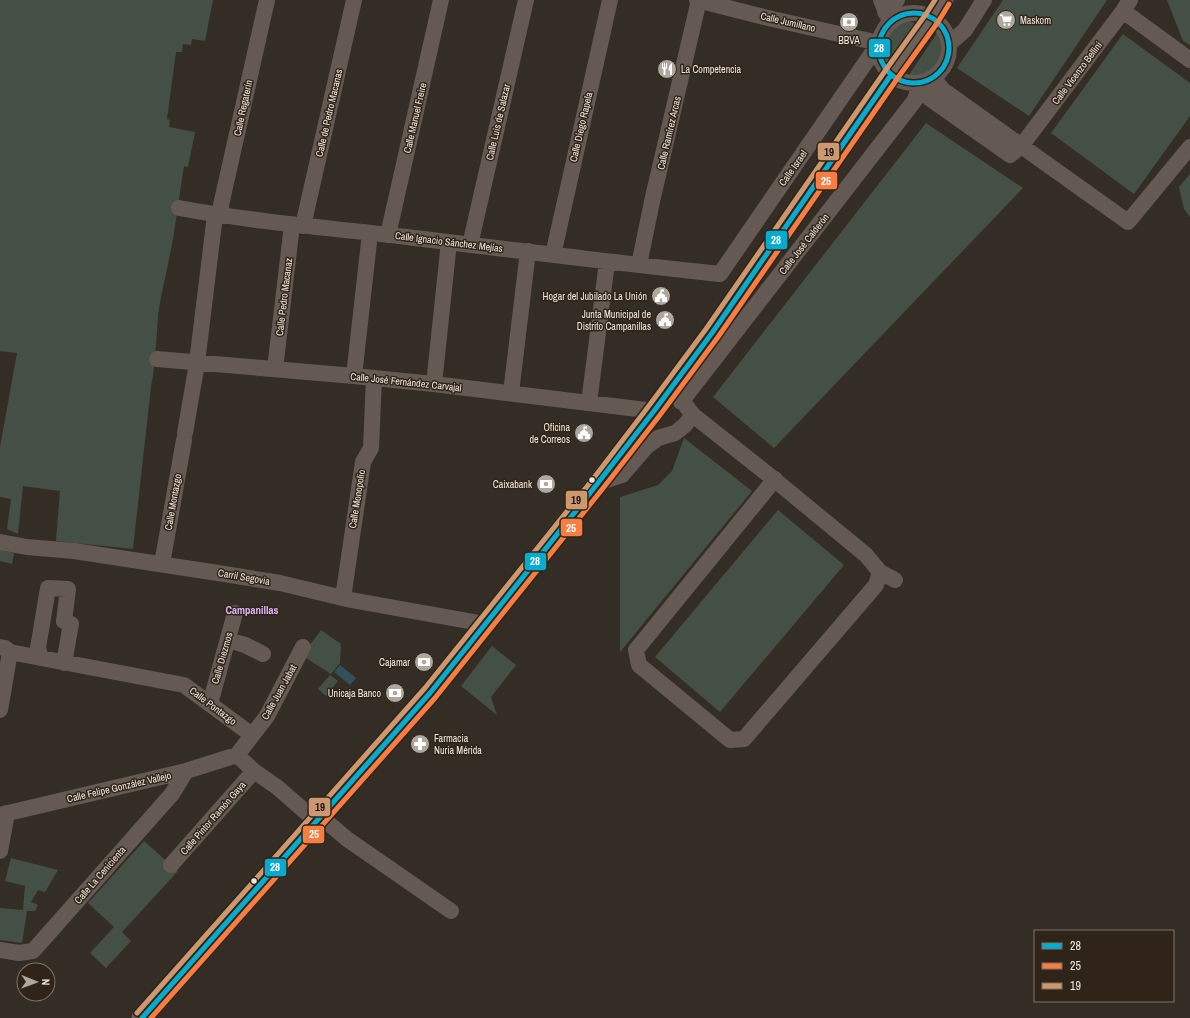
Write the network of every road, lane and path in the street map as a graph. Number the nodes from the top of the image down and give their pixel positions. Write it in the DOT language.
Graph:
graph roads {
  1 [pos="266,0"];
  2 [pos="354,0"];
  3 [pos="441,0"];
  4 [pos="526,0"];
  5 [pos="610,0"];
  6 [pos="699,0"];
  7 [pos="897,0"];
  8 [pos="943,0"];
  9 [pos="984,0"];
  10 [pos="1127,6"];
  11 [pos="885,11"];
  12 [pos="932,18"];
  13 [pos="879,43"];
  14 [pos="949,44"];
  15 [pos="1190,60"];
  16 [pos="891,75"];
  17 [pos="927,80"];
  18 [pos="1022,145"];
  19 [pos="1190,147"];
  20 [pos="179,208"];
  21 [pos="218,215"];
  22 [pos="298,225"];
  23 [pos="370,233"];
  24 [pos="388,235"];
  25 [pos="449,242"];
  26 [pos="470,245"];
  27 [pos="528,251"];
  28 [pos="553,255"];
  29 [pos="607,262"];
  30 [pos="639,265"];
  31 [pos="720,274"];
  32 [pos="157,359"];
  33 [pos="197,363"];
  34 [pos="275,369"];
  35 [pos="354,376"];
  36 [pos="374,378"];
  37 [pos="434,384"];
  38 [pos="511,393"];
  39 [pos="675,396"];
  40 [pos="589,403"];
  41 [pos="654,411"];
  42 [pos="693,415"];
  43 [pos="775,479"];
  44 [pos="598,483"];
  45 [pos="4,543"];
  46 [pos="162,564"];
  47 [pos="880,572"];
  48 [pos="895,580"];
  49 [pos="342,598"];
  50 [pos="235,613"];
  51 [pos="485,624"];
  52 [pos="228,640"];
  53 [pos="304,647"];
  54 [pos="5,649"];
  55 [pos="263,654"];
  56 [pos="41,658"];
  57 [pos="64,663"];
  58 [pos="210,704"];
  59 [pos="0,710"];
  60 [pos="252,735"];
  61 [pos="237,755"];
  62 [pos="186,771"];
  63 [pos="254,771"];
  64 [pos="4,814"];
  65 [pos="318,818"];
  66 [pos="0,852"];
  67 [pos="171,865"];
  68 [pos="451,911"];
  69 [pos="0,950"];
  70 [pos="142,1018"];
  1 -- 21 [label="street, Calle Regaterín"];
  2 -- 22 [label="street, Calle de Pedro Macanas"];
  3 -- 24 [label="street, Calle Manuel Freire"];
  4 -- 26 [label="street, Calle Luis de Salazar"];
  5 -- 28 [label="street, Calle Diego Rapela"];
  6 -- 13 [label="street, Calle Jumillano"];
  6 -- 30 [label="street, Calle Ramírez Arcas"];
  7 -- 11 [label="street"];
  8 -- 12 [label="main road, Calle José Calderón"];
  9 -- 14 [label="street"];
  10 -- 15 [label="street"];
  10 -- 18 [label="street, Calle Vicenzo Bellini"];
  11 -- 12 [label="street"];
  11 -- 13 [label="street, Calle Israel"];
  12 -- 14 [label="street"];
  12 -- 16 [label="main road, Calle José Calderón"];
  13 -- 16 [label="street"];
  13 -- 31 [label="street, Calle Israel"];
  14 -- 17 [label="street"];
  16 -- 17 [label="street"];
  16 -- 39 [label="main road, Calle José Calderón"];
  17 -- 18 [label="street"];
  17 -- 39 [label="street, Calle José Calderón"];
  18 -- 19 [label="street"];
  20 -- 21 [label="street, Calle Ignacio Sánchez Mejías"];
  21 -- 22 [label="street, Calle Ignacio Sánchez Mejías"];
  21 -- 33 [label="street, Calle Regaterín"];
  22 -- 23 [label="street, Calle Ignacio Sánchez Mejías"];
  22 -- 34 [label="street, Calle Pedro Macanaz"];
  23 -- 24 [label="street, Calle Ignacio Sánchez Mejías"];
  23 -- 35 [label="street"];
  24 -- 25 [label="street, Calle Ignacio Sánchez Mejías"];
  25 -- 26 [label="street, Calle Ignacio Sánchez Mejías"];
  25 -- 37 [label="street"];
  26 -- 27 [label="street, Calle Ignacio Sánchez Mejías"];
  27 -- 28 [label="street, Calle Ignacio Sánchez Mejías"];
  27 -- 38 [label="street"];
  28 -- 29 [label="street, Calle Ignacio Sánchez Mejías"];
  29 -- 30 [label="street, Calle Ignacio Sánchez Mejías"];
  29 -- 40 [label="street"];
  30 -- 31 [label="street, Calle Ignacio Sánchez Mejías"];
  32 -- 33 [label="street, Calle José Fernández Carvajal"];
  33 -- 34 [label="street, Calle José Fernández Carvajal"];
  33 -- 46 [label="street, Calle Montazgo"];
  34 -- 35 [label="street, Calle José Fernández Carvajal"];
  35 -- 36 [label="street, Calle José Fernández Carvajal"];
  36 -- 37 [label="street, Calle José Fernández Carvajal"];
  36 -- 49 [label="street, Calle Monopolio"];
  37 -- 38 [label="street, Calle José Fernández Carvajal"];
  38 -- 40 [label="street, Calle José Fernández Carvajal"];
  39 -- 41 [label="main road, Calle José Calderón"];
  39 -- 42 [label="street"];
  40 -- 41 [label="street, Calle José Fernández Carvajal"];
  41 -- 44 [label="main road, Calle José Calderón"];
  42 -- 43 [label="street"];
  42 -- 44 [label="street"];
  43 -- 47 [label="street"];
  43 -- 47 [label="street"];
  44 -- 51 [label="main road, Calle José Calderón"];
  45 -- 46 [label="street, Carril Segovia"];
  46 -- 49 [label="street, Carril Segovia"];
  47 -- 48 [label="street"];
  49 -- 51 [label="street, Carril Segovia"];
  50 -- 52 [label="street, Calle Diezmos"];
  51 -- 65 [label="main road, Calle José Calderón"];
  52 -- 55 [label="street"];
  52 -- 58 [label="street, Calle Diezmos"];
  53 -- 60 [label="street, Calle Juan Jabat"];
  54 -- 56 [label="street, Calle Pontazgo"];
  54 -- 59 [label="street"];
  56 -- 57 [label="street, Calle Pontazgo"];
  56 -- 57 [label="street"];
  57 -- 58 [label="street, Calle Pontazgo"];
  58 -- 60 [label="street, Calle Pontazgo"];
  60 -- 61 [label="street"];
  61 -- 62 [label="street, Calle Felipe González Vallejo"];
  61 -- 63 [label="street"];
  62 -- 64 [label="street, Calle Felipe González Vallejo"];
  62 -- 69 [label="street, Calle La Cenicienta"];
  63 -- 65 [label="street"];
  63 -- 67 [label="street, Calle Pintor Ramón Gaya"];
  64 -- 66 [label="street"];
  65 -- 68 [label="street"];
  65 -- 70 [label="main road, Calle José Calderón"];
}
